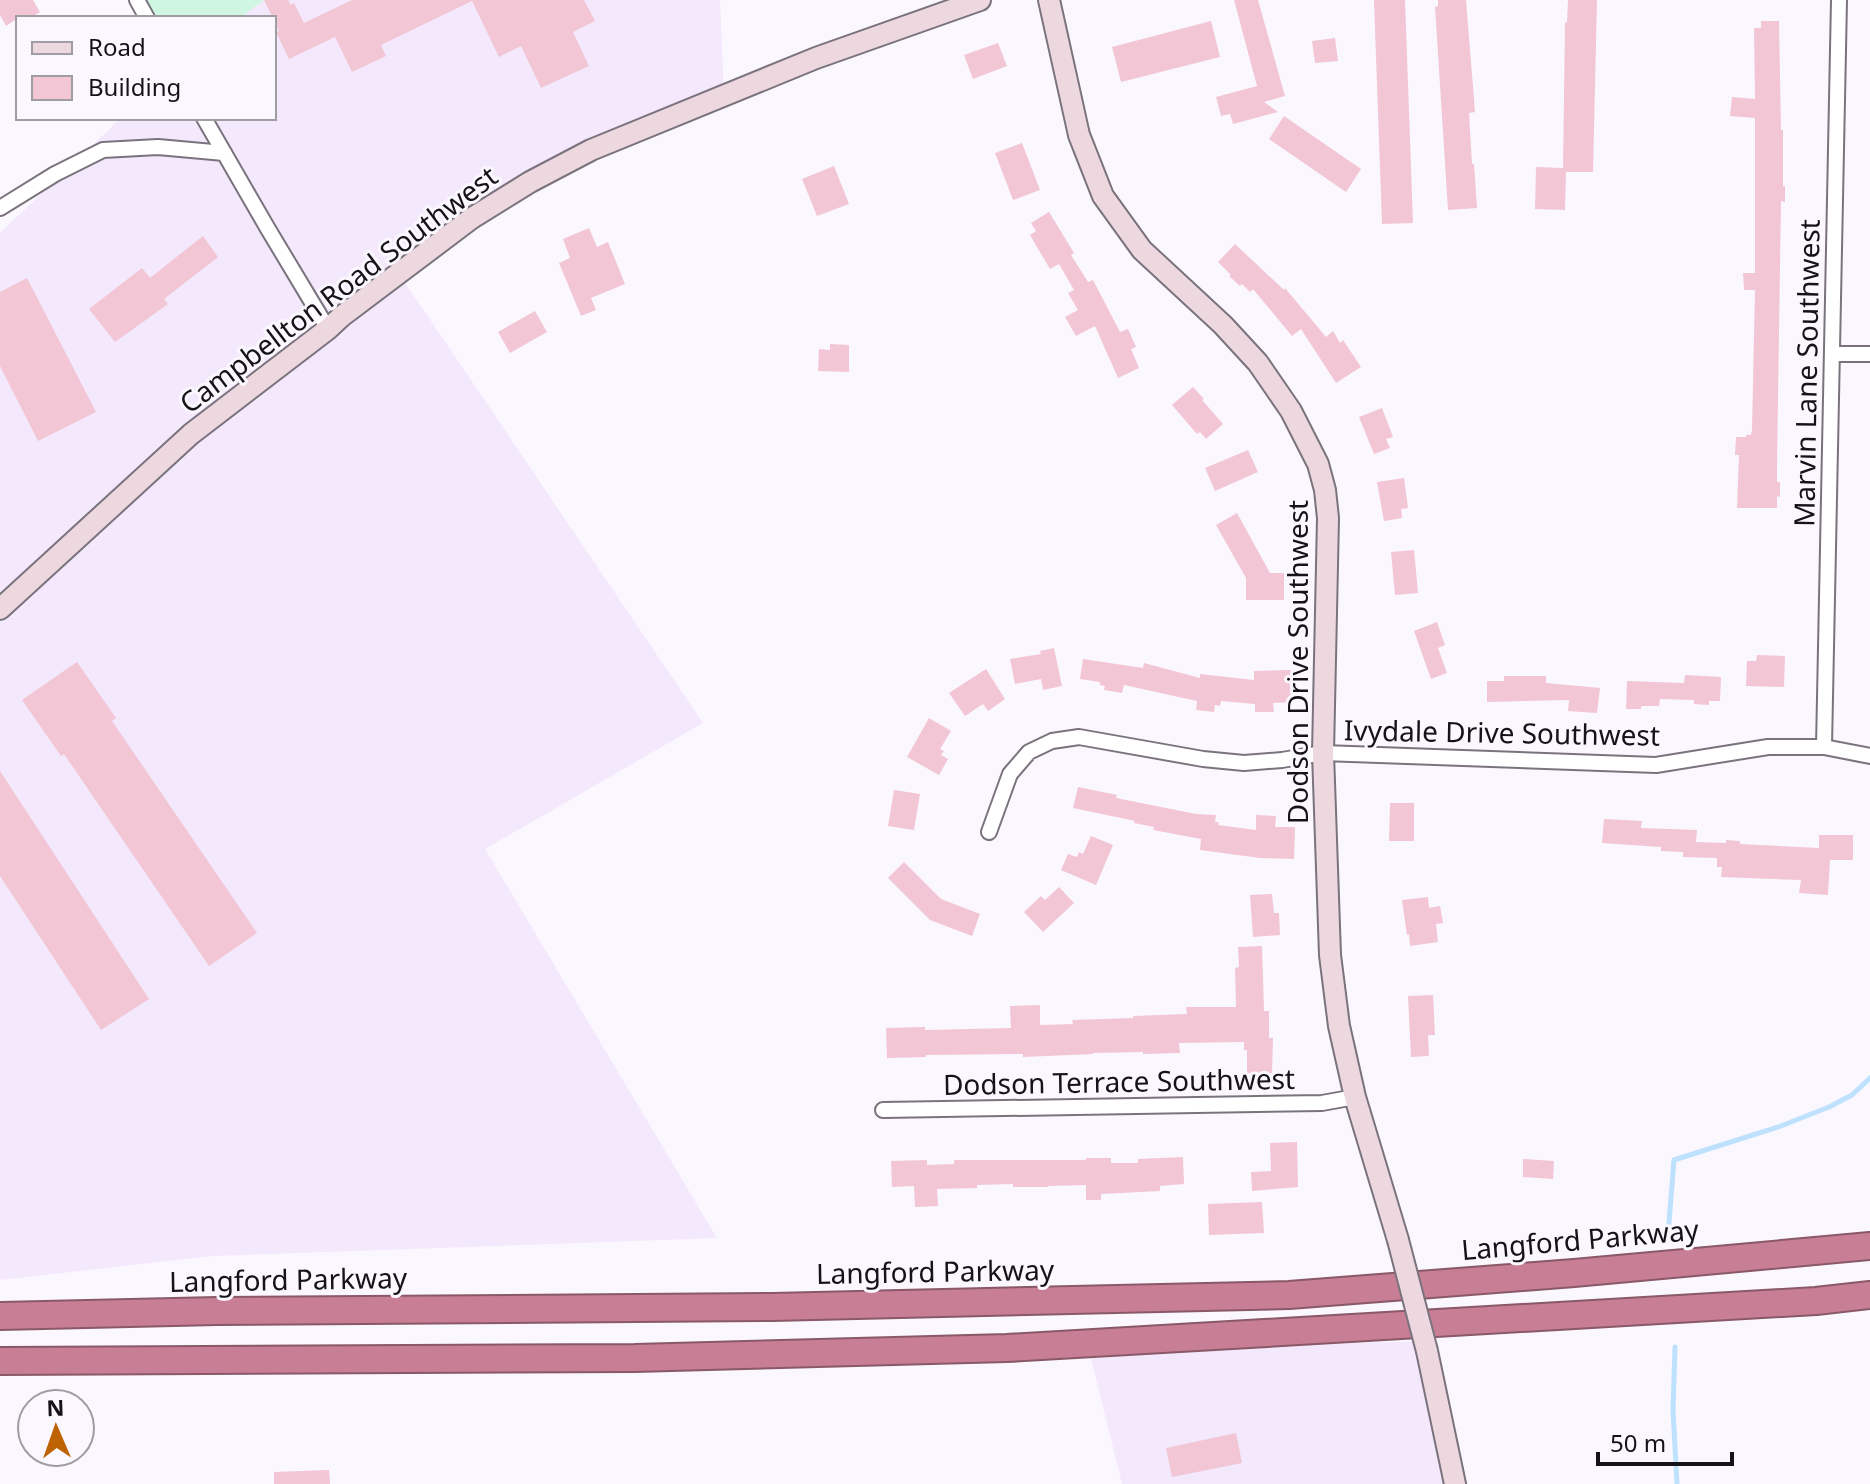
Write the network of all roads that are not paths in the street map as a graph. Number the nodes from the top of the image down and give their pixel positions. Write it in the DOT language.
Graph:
graph roads {
  1 [pos="980,0"];
  2 [pos="1049,0"];
  3 [pos="1839,0"];
  4 [pos="205,120"];
  5 [pos="224,153"];
  6 [pos="0,208"];
  7 [pos="328,329"];
  8 [pos="1832,354"];
  9 [pos="1870,354"];
  10 [pos="0,609"];
  11 [pos="1824,747"];
  12 [pos="1323,753"];
  13 [pos="1870,756"];
  14 [pos="989,832"];
  15 [pos="1355,1097"];
  16 [pos="883,1110"];
  17 [pos="1870,1246"];
  18 [pos="1870,1295"];
  19 [pos="0,1316"];
  20 [pos="0,1361"];
  21 [pos="1455,1484"];
  1 -- 7 [label="street, Campbellton Road Southwest"];
  2 -- 12 [label="street, Dodson Drive Southwest"];
  3 -- 8 [label="street, Marvin Lane Southwest"];
  4 -- 5 [label="street"];
  5 -- 6 [label="street"];
  5 -- 7 [label="street"];
  7 -- 10 [label="street, Campbellton Road Southwest"];
  8 -- 9 [label="street"];
  8 -- 11 [label="street, Marvin Lane Southwest"];
  11 -- 12 [label="street, Ivydale Drive Southwest"];
  11 -- 13 [label="street, Ivydale Drive Southwest"];
  12 -- 14 [label="street, Ivydale Drive Southwest"];
  12 -- 15 [label="street, Dodson Drive Southwest"];
  15 -- 16 [label="street, Dodson Terrace Southwest"];
  15 -- 21 [label="street, Dodson Drive Southwest, bridge"];
  17 -- 19 [label="highway, Langford Parkway"];
  18 -- 20 [label="highway"];
}
